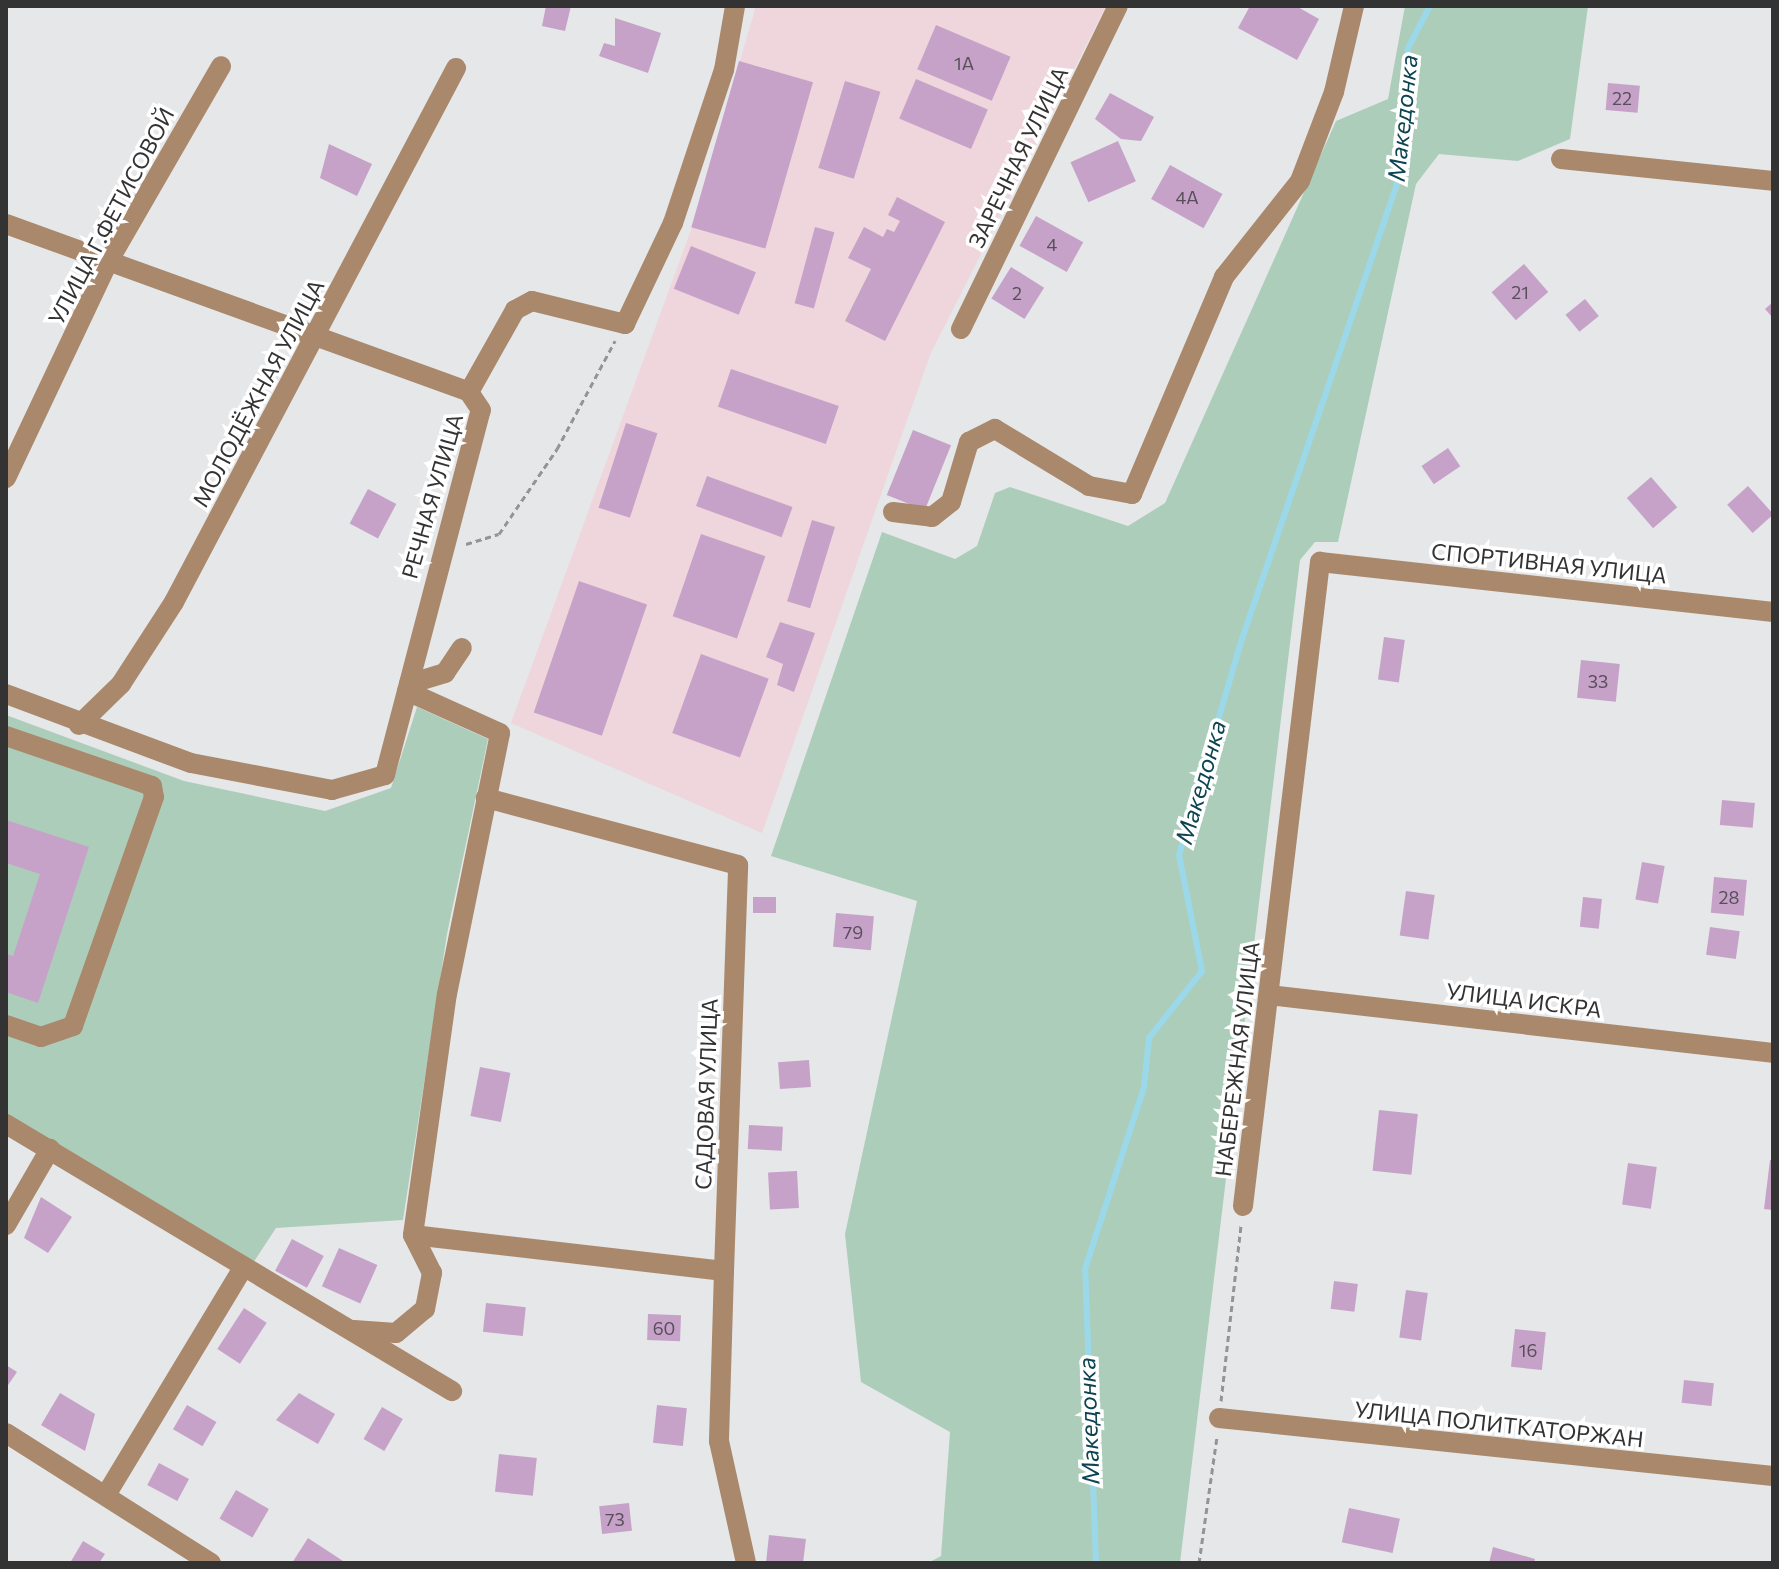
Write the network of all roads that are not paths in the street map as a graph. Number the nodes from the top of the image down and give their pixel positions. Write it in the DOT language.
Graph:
graph roads {
  1 [pos="735,6"];
  2 [pos="1118,6"];
  3 [pos="1354,6"];
  4 [pos="221,66"];
  5 [pos="456,68"];
  6 [pos="1561,159"];
  7 [pos="1773,181"];
  8 [pos="6,224"];
  9 [pos="108,262"];
  10 [pos="961,329"];
  11 [pos="314,341"];
  12 [pos="469,392"];
  13 [pos="6,478"];
  14 [pos="893,512"];
  15 [pos="1320,562"];
  16 [pos="1773,612"];
  17 [pos="462,648"];
  18 [pos="408,688"];
  19 [pos="6,694"];
  20 [pos="79,725"];
  21 [pos="6,736"];
  22 [pos="486,798"];
  23 [pos="1269,995"];
  24 [pos="6,1025"];
  25 [pos="1773,1053"];
  26 [pos="6,1124"];
  27 [pos="50,1149"];
  28 [pos="1243,1206"];
  29 [pos="6,1225"];
  30 [pos="413,1235"];
  31 [pos="243,1268"];
  32 [pos="724,1271"];
  33 [pos="354,1330"];
  34 [pos="452,1391"];
  35 [pos="1219,1418"];
  36 [pos="6,1433"];
  37 [pos="1773,1476"];
  38 [pos="106,1495"];
  39 [pos="210,1563"];
  40 [pos="746,1563"];
  1 -- 12 [label="street, РЕЧНАЯ УЛИЦА"];
  2 -- 10 [label="street, ЗАРЕЧНАЯ УЛИЦА"];
  3 -- 14 [label="street"];
  4 -- 9 [label="street, УЛИЦА Г.ФЕТИСОВОЙ"];
  5 -- 11 [label="street, МОЛОДЁЖНАЯ УЛИЦА"];
  6 -- 7 [label="street"];
  8 -- 9 [label="street"];
  9 -- 11 [label="street"];
  9 -- 13 [label="street, УЛИЦА Г.ФЕТИСОВОЙ"];
  11 -- 12 [label="street"];
  11 -- 20 [label="street, МОЛОДЁЖНАЯ УЛИЦА"];
  12 -- 18 [label="street, РЕЧНАЯ УЛИЦА"];
  15 -- 16 [label="street, СПОРТИВНАЯ УЛИЦА"];
  15 -- 23 [label="street, НАБЕРЕЖНАЯ УЛИЦА"];
  17 -- 18 [label="street"];
  18 -- 20 [label="street, РЕЧНАЯ УЛИЦА"];
  18 -- 22 [label="street"];
  19 -- 20 [label="street"];
  21 -- 24 [label="street"];
  22 -- 30 [label="street"];
  22 -- 32 [label="street, САДОВАЯ УЛИЦА"];
  23 -- 25 [label="street, УЛИЦА ИСКРА"];
  23 -- 28 [label="street, НАБЕРЕЖНАЯ УЛИЦА"];
  26 -- 27 [label="street"];
  27 -- 29 [label="street"];
  27 -- 31 [label="street"];
  30 -- 32 [label="street"];
  30 -- 33 [label="street"];
  31 -- 33 [label="street"];
  31 -- 38 [label="street"];
  32 -- 40 [label="street"];
  33 -- 34 [label="street"];
  35 -- 37 [label="street, УЛИЦА ПОЛИТКАТОРЖАН"];
  36 -- 38 [label="street"];
  38 -- 39 [label="street"];
}
